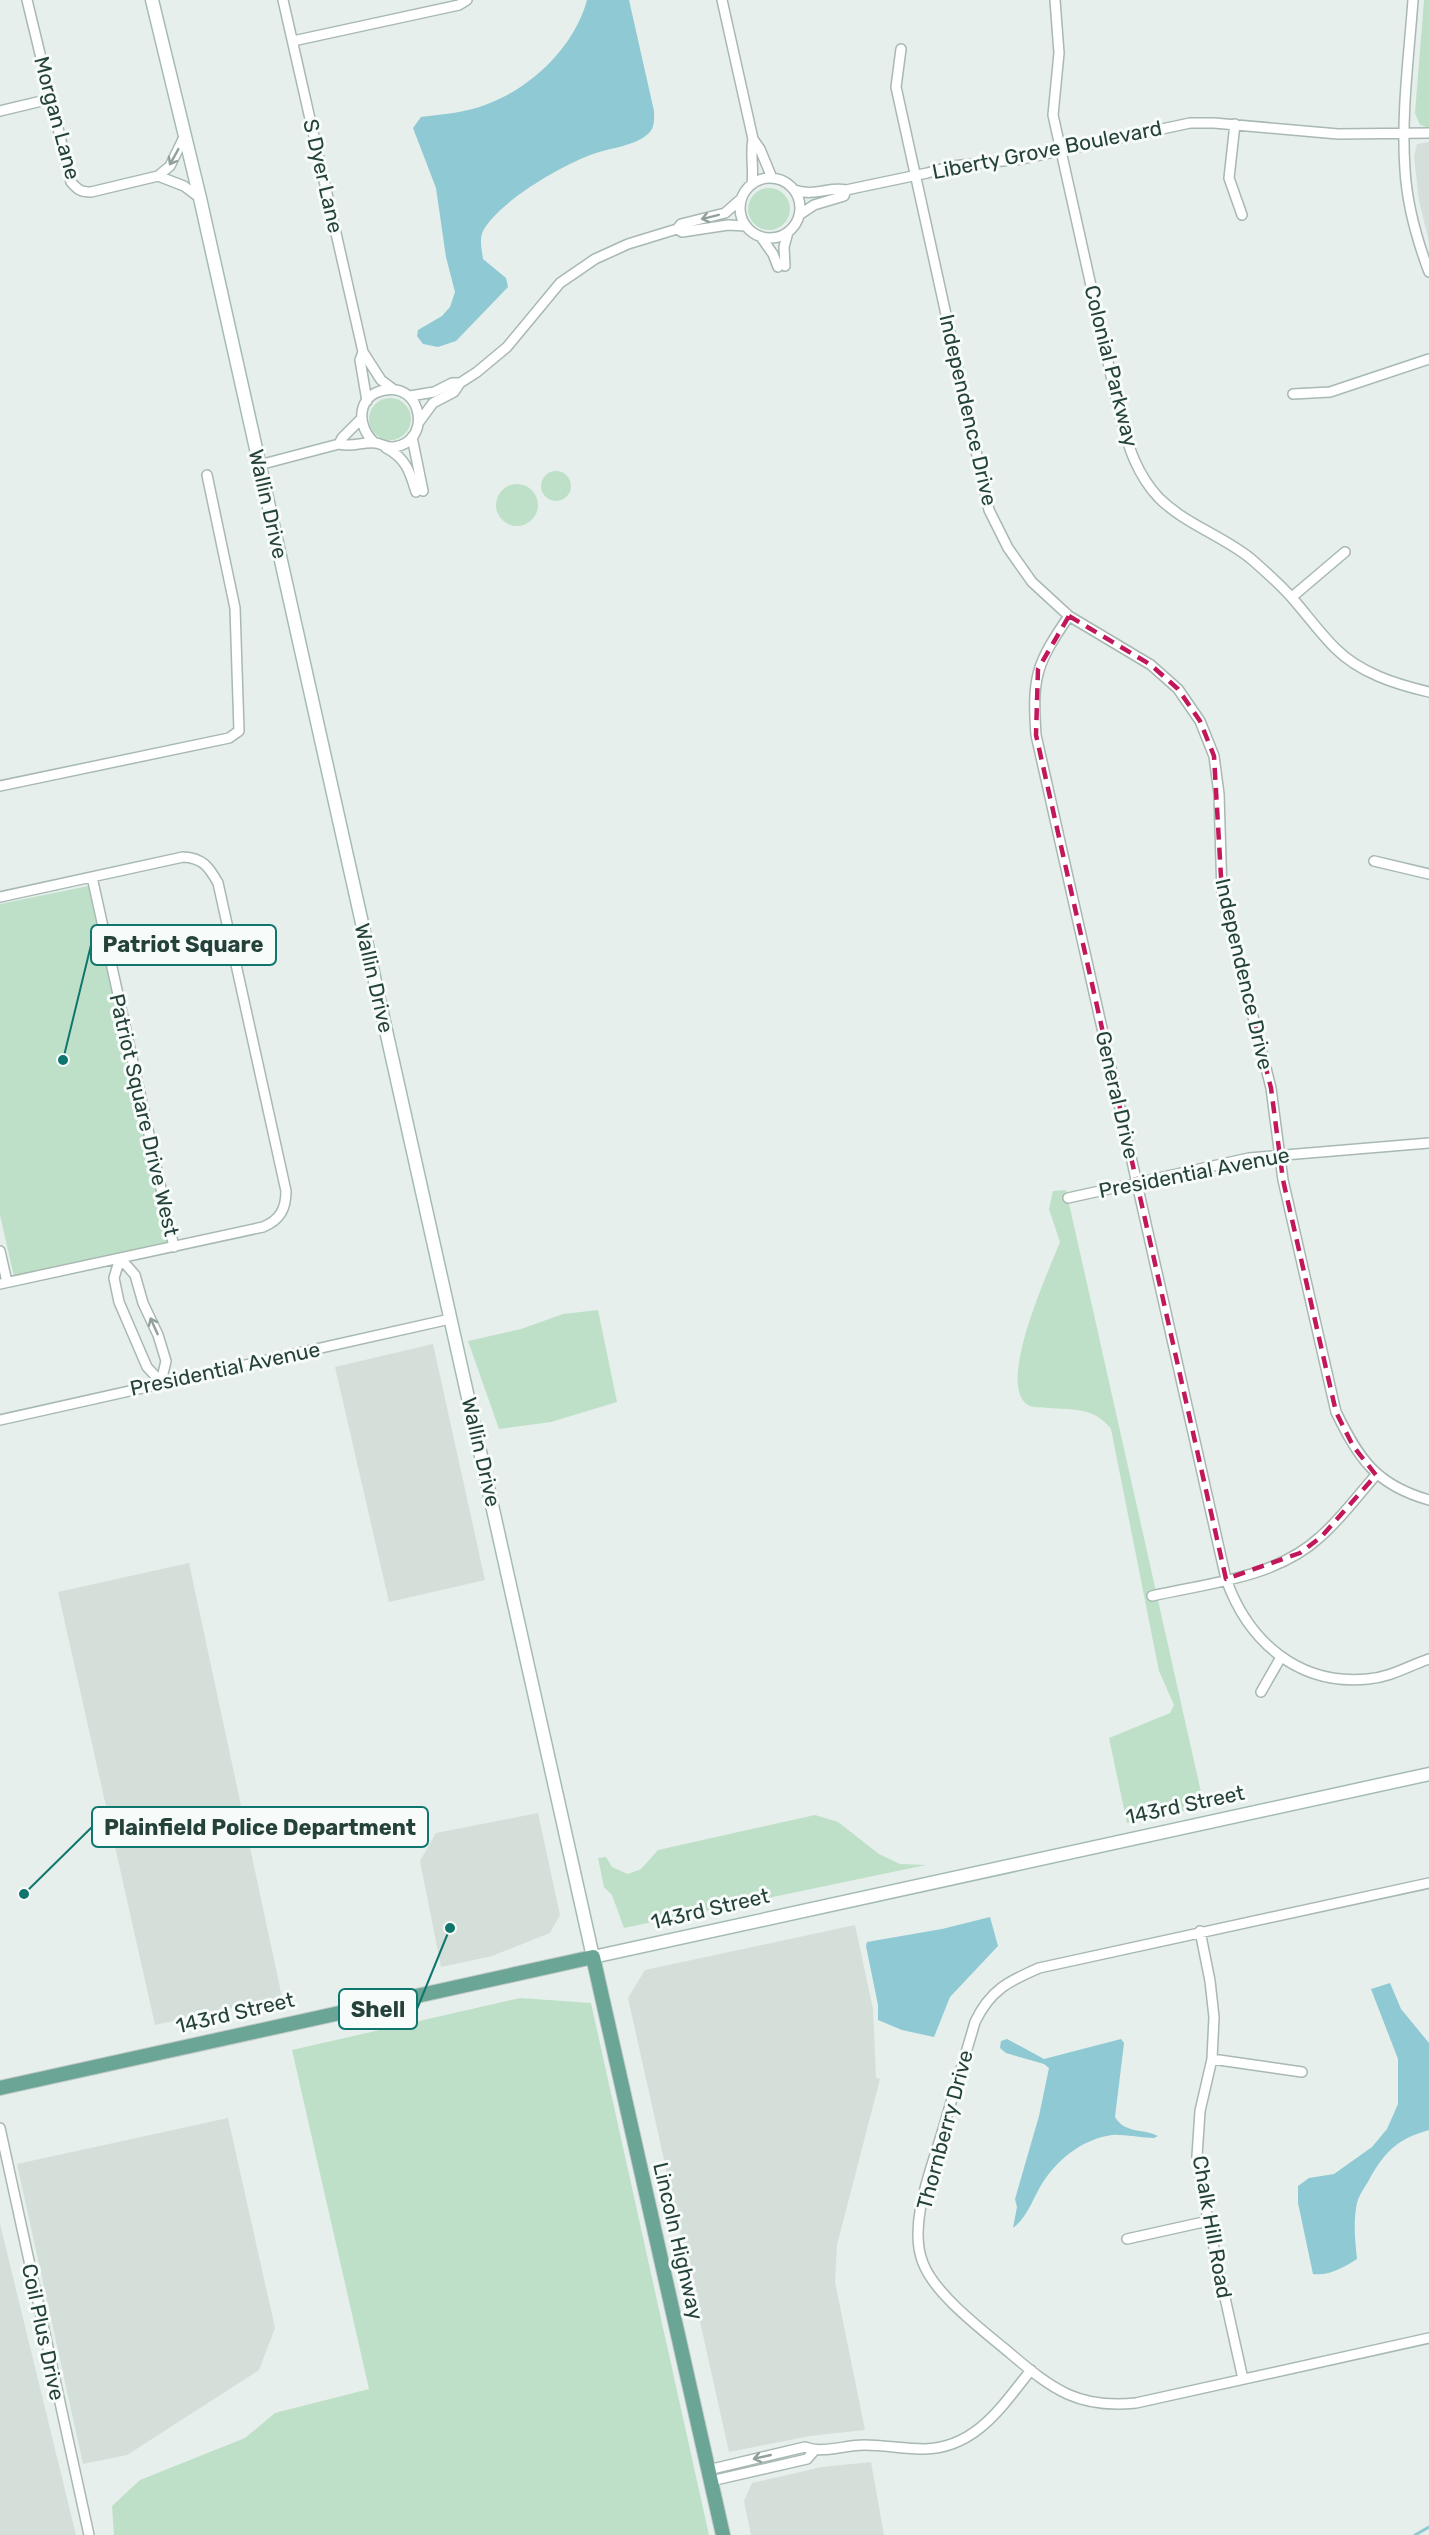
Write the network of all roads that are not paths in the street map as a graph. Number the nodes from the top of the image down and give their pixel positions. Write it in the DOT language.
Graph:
graph roads {
  1 [pos="27,0"];
  2 [pos="152,0"];
  3 [pos="283,0"];
  4 [pos="467,0"];
  5 [pos="723,0"];
  6 [pos="1055,0"];
  7 [pos="1413,0"];
  8 [pos="292,41"];
  9 [pos="901,49"];
  10 [pos="50,99"];
  11 [pos="0,111"];
  12 [pos="1235,124"];
  13 [pos="1404,133"];
  14 [pos="1429,133"];
  15 [pos="186,135"];
  16 [pos="753,139"];
  17 [pos="1060,150"];
  18 [pos="158,176"];
  19 [pos="916,176"];
  20 [pos="772,178"];
  21 [pos="752,184"];
  22 [pos="794,190"];
  23 [pos="846,190"];
  24 [pos="200,198"];
  25 [pos="741,199"];
  26 [pos="799,214"];
  27 [pos="1242,215"];
  28 [pos="746,226"];
  29 [pos="677,229"];
  30 [pos="788,232"];
  31 [pos="761,237"];
  32 [pos="1429,272"];
  33 [pos="363,352"];
  34 [pos="1429,359"];
  35 [pos="460,383"];
  36 [pos="393,389"];
  37 [pos="1293,394"];
  38 [pos="410,396"];
  39 [pos="367,401"];
  40 [pos="361,419"];
  41 [pos="419,422"];
  42 [pos="412,437"];
  43 [pos="339,444"];
  44 [pos="380,445"];
  45 [pos="259,465"];
  46 [pos="207,475"];
  47 [pos="1345,552"];
  48 [pos="1292,597"];
  49 [pos="1069,616"];
  50 [pos="1429,692"];
  51 [pos="0,786"];
  52 [pos="1374,861"];
  53 [pos="1429,874"];
  54 [pos="92,877"];
  55 [pos="0,897"];
  56 [pos="1429,1143"];
  57 [pos="1281,1154"];
  58 [pos="1137,1184"];
  59 [pos="1068,1198"];
  60 [pos="174,1247"];
  61 [pos="0,1251"];
  62 [pos="120,1258"];
  63 [pos="4,1283"];
  64 [pos="450,1319"];
  65 [pos="161,1382"];
  66 [pos="0,1420"];
  67 [pos="1376,1474"];
  68 [pos="1429,1500"];
  69 [pos="1226,1579"];
  70 [pos="1152,1596"];
  71 [pos="1281,1657"];
  72 [pos="1429,1659"];
  73 [pos="1261,1692"];
  74 [pos="1429,1774"];
  75 [pos="1429,1883"];
  76 [pos="1200,1932"];
  77 [pos="593,1957"];
  78 [pos="1212,2059"];
  79 [pos="1302,2072"];
  80 [pos="0,2088"];
  81 [pos="0,2128"];
  82 [pos="1208,2221"];
  83 [pos="1127,2239"];
  84 [pos="1429,2338"];
  85 [pos="1031,2370"];
  86 [pos="1243,2379"];
  87 [pos="710,2475"];
  88 [pos="89,2535"];
  89 [pos="723,2535"];
  1 -- 10 [label="street, Morgan Lane"];
  2 -- 15 [label="main road, Wallin Drive"];
  3 -- 8 [label="street, S Dyer Lane"];
  4 -- 8 [label="street"];
  5 -- 16 [label="street"];
  6 -- 17 [label="street, Colonial Parkway"];
  7 -- 13 [label="street"];
  8 -- 33 [label="street, S Dyer Lane"];
  9 -- 19 [label="street, Independence Drive"];
  10 -- 11 [label="street"];
  10 -- 18 [label="street, Morgan Lane"];
  12 -- 13 [label="street, Liberty Grove Boulevard"];
  12 -- 17 [label="street, Liberty Grove Boulevard"];
  12 -- 27 [label="street"];
  13 -- 14 [label="street, Liberty Grove Boulevard"];
  13 -- 32 [label="street"];
  15 -- 18 [label="street, one-way"];
  15 -- 24 [label="main road, Wallin Drive"];
  16 -- 20 [label="street"];
  16 -- 21 [label="street"];
  17 -- 19 [label="street, Liberty Grove Boulevard"];
  17 -- 48 [label="street, Colonial Parkway"];
  18 -- 24 [label="street"];
  19 -- 23 [label="street, Liberty Grove Boulevard"];
  19 -- 49 [label="street, Independence Drive"];
  20 -- 21 [label="street"];
  20 -- 22 [label="street"];
  21 -- 25 [label="street"];
  22 -- 23 [label="street, Liberty Grove Boulevard"];
  22 -- 26 [label="street"];
  23 -- 26 [label="street, Liberty Grove Boulevard"];
  24 -- 45 [label="main road, Wallin Drive"];
  25 -- 28 [label="street"];
  25 -- 29 [label="street, one-way"];
  26 -- 30 [label="street"];
  28 -- 29 [label="street"];
  28 -- 31 [label="street"];
  29 -- 35 [label="street"];
  30 -- 31 [label="street"];
  30 -- 31 [label="street"];
  33 -- 36 [label="street"];
  33 -- 39 [label="street"];
  34 -- 37 [label="street"];
  35 -- 38 [label="street"];
  35 -- 41 [label="street"];
  36 -- 38 [label="street"];
  36 -- 39 [label="street"];
  38 -- 41 [label="street"];
  39 -- 40 [label="street"];
  40 -- 43 [label="street"];
  40 -- 44 [label="street"];
  41 -- 42 [label="street"];
  42 -- 44 [label="street"];
  42 -- 44 [label="street"];
  43 -- 44 [label="street"];
  43 -- 45 [label="street"];
  45 -- 64 [label="main road, Wallin Drive"];
  46 -- 51 [label="street"];
  47 -- 48 [label="street"];
  48 -- 50 [label="street, Colonial Parkway"];
  49 -- 57 [label="street, Independence Drive"];
  49 -- 58 [label="street, General Drive"];
  52 -- 53 [label="street"];
  54 -- 55 [label="street"];
  54 -- 60 [label="street, Patriot Square Drive West"];
  54 -- 60 [label="street"];
  56 -- 57 [label="street, Presidential Avenue"];
  57 -- 58 [label="street, Presidential Avenue"];
  57 -- 67 [label="street, Independence Drive"];
  58 -- 59 [label="street, Presidential Avenue"];
  58 -- 69 [label="street, General Drive"];
  60 -- 62 [label="street"];
  61 -- 63 [label="street"];
  62 -- 63 [label="street"];
  65 -- 62 [label="street, one-way"];
  62 -- 65 [label="street"];
  64 -- 65 [label="street, Presidential Avenue"];
  64 -- 77 [label="main road, Wallin Drive"];
  65 -- 66 [label="street, Presidential Avenue"];
  67 -- 68 [label="street, Independence Drive"];
  67 -- 69 [label="street"];
  69 -- 70 [label="street"];
  69 -- 71 [label="street, General Drive"];
  71 -- 72 [label="street, General Drive"];
  71 -- 73 [label="street"];
  74 -- 77 [label="main road, 143rd Street"];
  75 -- 76 [label="street, Thornberry Drive"];
  76 -- 78 [label="street, Chalk Hill Road"];
  76 -- 85 [label="street, Thornberry Drive"];
  77 -- 80 [label="main road, 143rd Street"];
  77 -- 87 [label="main road, Lincoln Highway"];
  78 -- 79 [label="street"];
  78 -- 82 [label="street, Chalk Hill Road"];
  81 -- 88 [label="street, Coil Plus Drive"];
  82 -- 83 [label="street"];
  82 -- 86 [label="street, Chalk Hill Road"];
  84 -- 86 [label="street, Thornberry Drive"];
  85 -- 86 [label="street, Thornberry Drive"];
  85 -- 87 [label="street"];
  87 -- 89 [label="main road, Lincoln Highway"];
}
